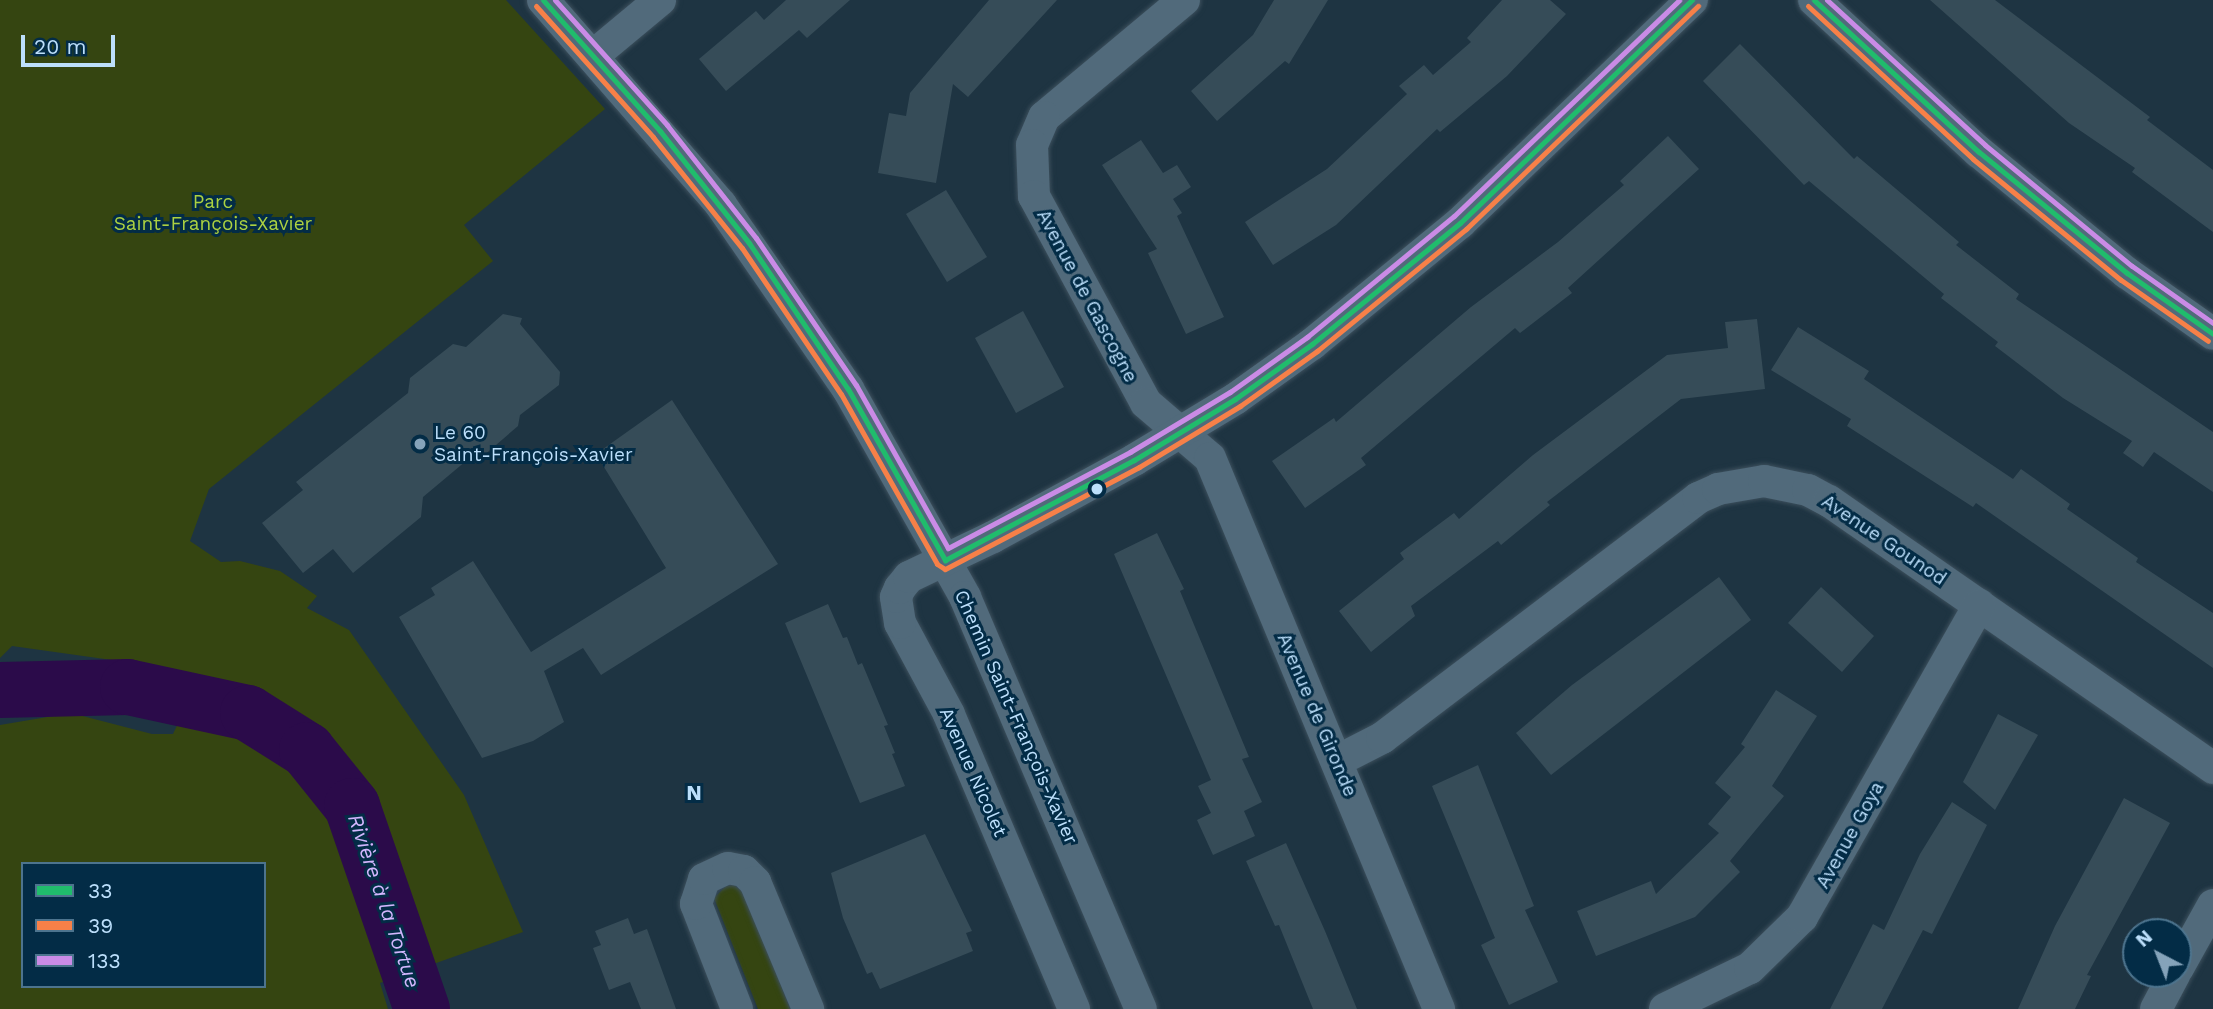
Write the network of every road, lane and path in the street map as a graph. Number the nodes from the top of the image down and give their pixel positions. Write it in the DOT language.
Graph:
graph roads {
  1 [pos="543,0"];
  2 [pos="660,0"];
  3 [pos="1184,0"];
  4 [pos="1692,0"];
  5 [pos="1814,0"];
  6 [pos="594,55"];
  7 [pos="2213,334"];
  8 [pos="1180,432"];
  9 [pos="945,559"];
  10 [pos="1979,605"];
  11 [pos="1337,761"];
  12 [pos="2213,768"];
  13 [pos="2213,905"];
  14 [pos="2192,943"];
  15 [pos="2167,988"];
  16 [pos="737,1009"];
  17 [pos="808,1009"];
  18 [pos="1074,1009"];
  19 [pos="1141,1009"];
  20 [pos="1439,1009"];
  21 [pos="1664,1009"];
  22 [pos="2156,1009"];
  1 -- 6 [label="street, Chemin Saint-François-Xavier"];
  2 -- 6 [label="street"];
  3 -- 8 [label="street, Avenue de Gascogne"];
  4 -- 8 [label="street"];
  5 -- 7 [label="street"];
  6 -- 9 [label="street, Chemin Saint-François-Xavier"];
  8 -- 9 [label="street"];
  8 -- 11 [label="street, Avenue de Gironde"];
  9 -- 18 [label="street, Avenue Nicolet"];
  9 -- 19 [label="street, Chemin Saint-François-Xavier"];
  10 -- 11 [label="street, Avenue Gounod"];
  10 -- 12 [label="street, Avenue Gounod"];
  10 -- 21 [label="street, Avenue Goya"];
  11 -- 20 [label="street, Avenue de Gironde"];
  13 -- 14 [label="street"];
  15 -- 22 [label="street"];
  16 -- 17 [label="street"];
}
